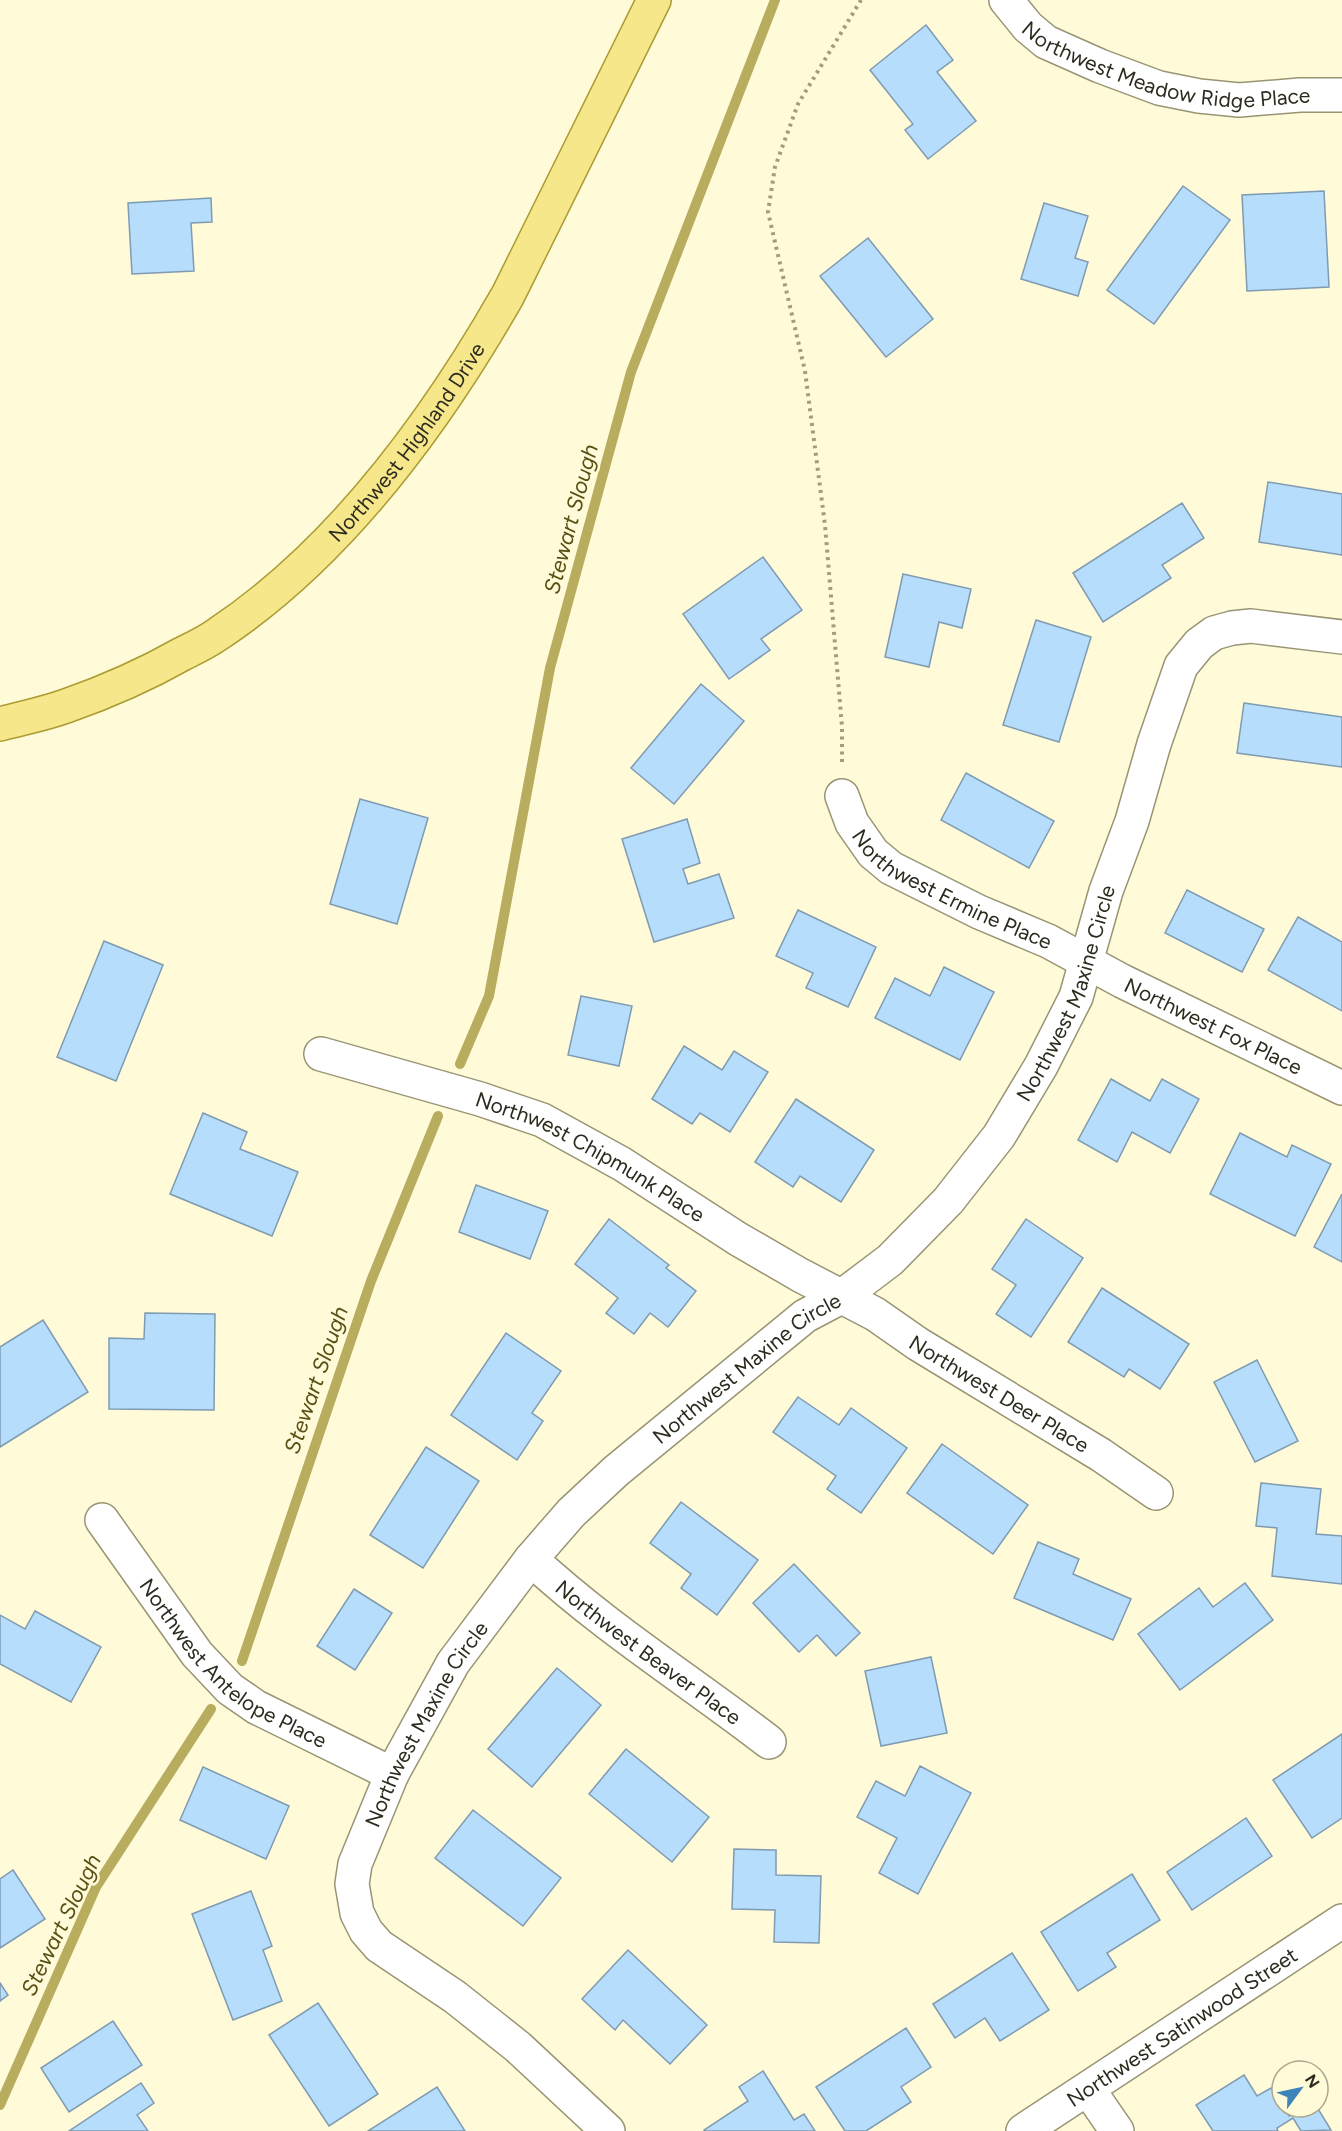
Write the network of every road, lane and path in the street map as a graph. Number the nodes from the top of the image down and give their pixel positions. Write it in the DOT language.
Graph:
graph roads {
  1 [pos="654,0"];
  2 [pos="861,0"];
  3 [pos="1006,0"];
  4 [pos="1342,95"];
  5 [pos="1342,637"];
  6 [pos="0,724"];
  7 [pos="842,796"];
  8 [pos="1086,960"];
  9 [pos="321,1054"];
  10 [pos="1342,1088"];
  11 [pos="841,1296"];
  12 [pos="1156,1493"];
  13 [pos="102,1520"];
  14 [pos="531,1559"];
  15 [pos="769,1742"];
  16 [pos="393,1774"];
  17 [pos="1342,1921"];
  18 [pos="1088,2089"];
  19 [pos="608,2131"];
  20 [pos="1023,2131"];
  21 [pos="1117,2131"];
  1 -- 6 [label="main road, Northwest Highland Drive"];
  2 -- 7 [label="path"];
  3 -- 4 [label="street, Northwest Meadow Ridge Place"];
  5 -- 8 [label="street, Northwest Maxine Circle"];
  7 -- 8 [label="street, Northwest Ermine Place"];
  8 -- 10 [label="street, Northwest Fox Place"];
  8 -- 11 [label="street, Northwest Maxine Circle"];
  9 -- 11 [label="street, Northwest Chipmunk Place"];
  11 -- 12 [label="street, Northwest Deer Place"];
  11 -- 14 [label="street, Northwest Maxine Circle"];
  13 -- 16 [label="street, Northwest Antelope Place"];
  14 -- 15 [label="street, Northwest Beaver Place"];
  14 -- 16 [label="street, Northwest Maxine Circle"];
  16 -- 19 [label="street, Northwest Maxine Circle"];
  17 -- 18 [label="street, Northwest Satinwood Street"];
  18 -- 20 [label="street, Northwest Satinwood Street"];
  18 -- 21 [label="street"];
}
